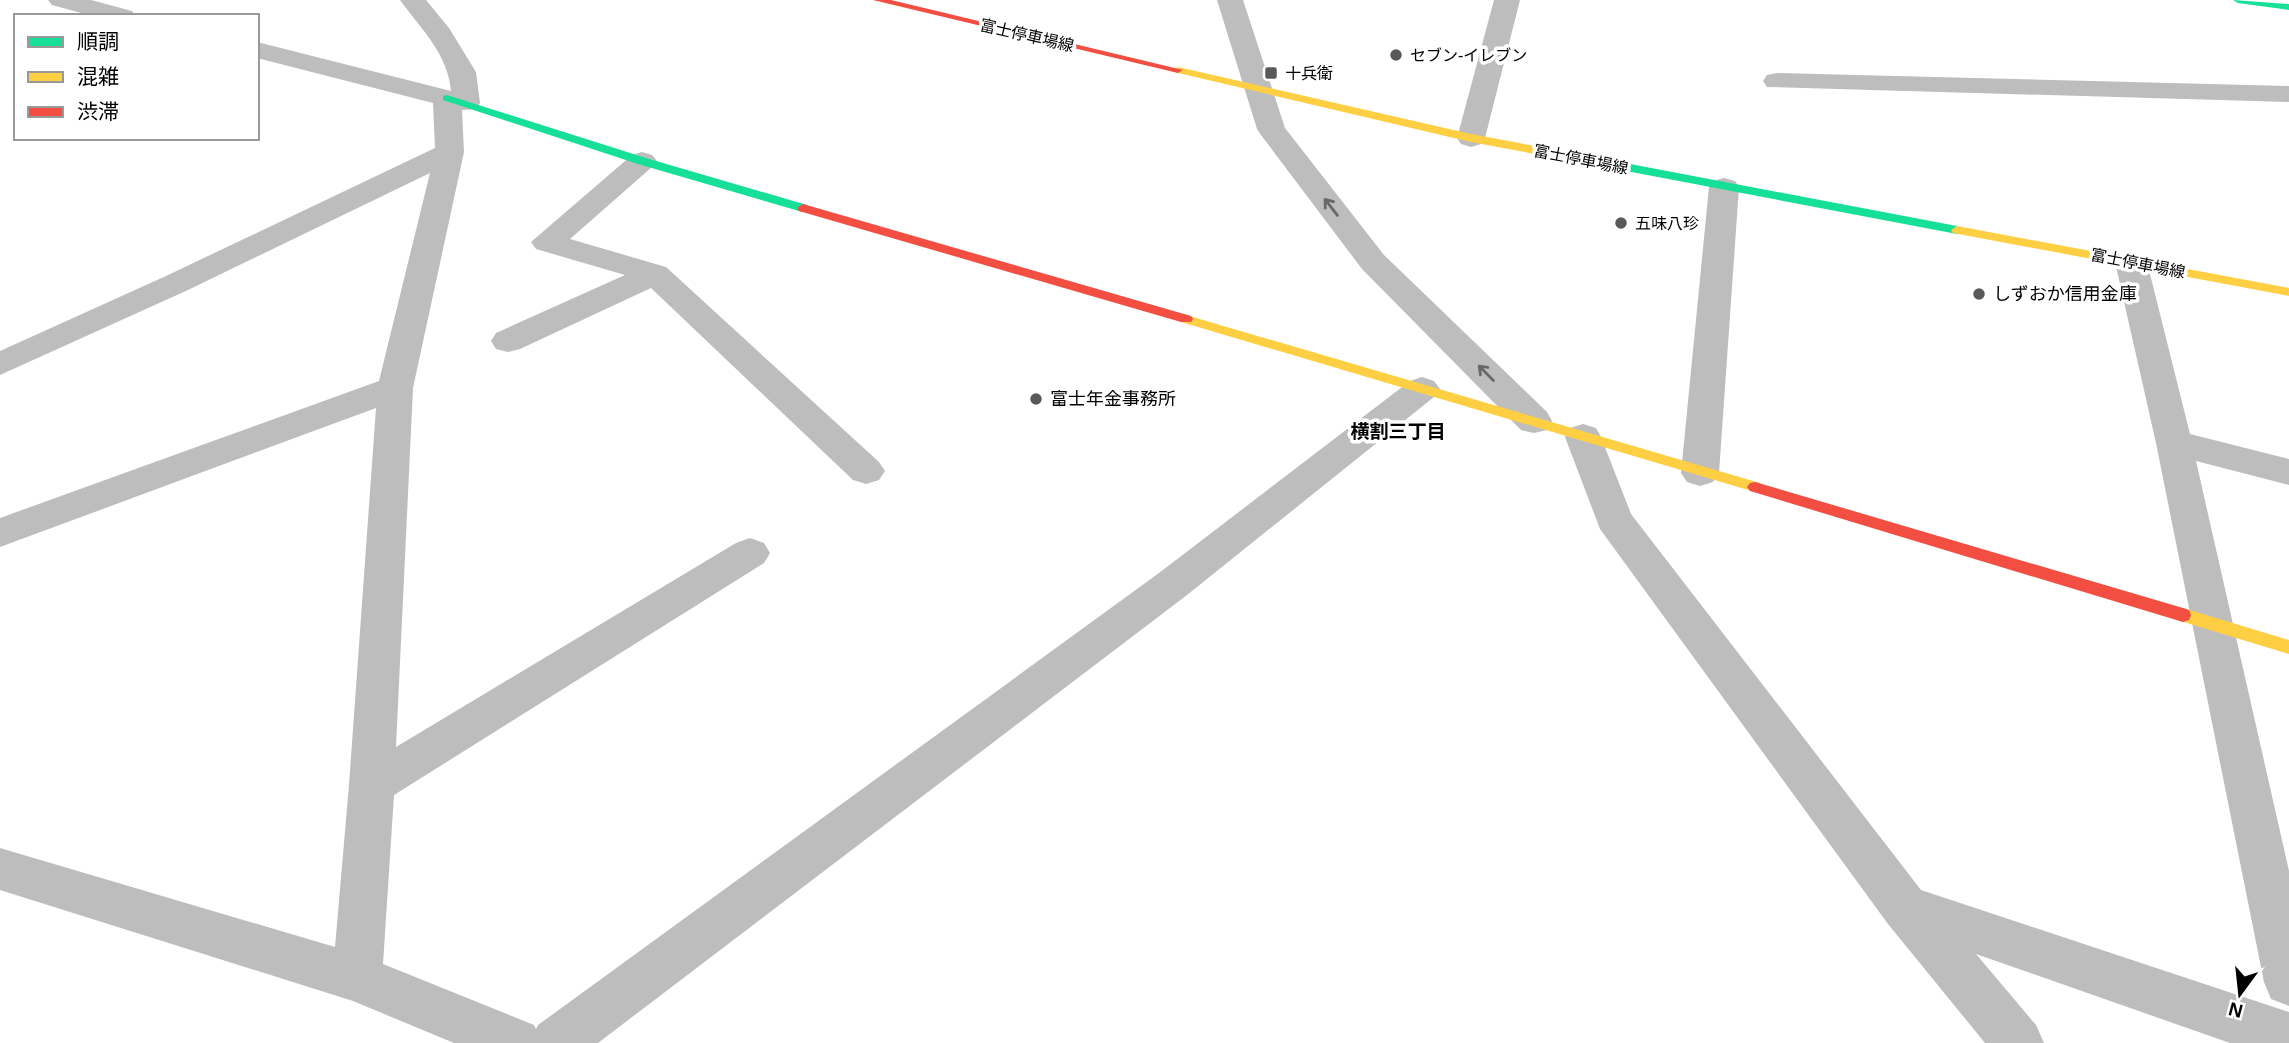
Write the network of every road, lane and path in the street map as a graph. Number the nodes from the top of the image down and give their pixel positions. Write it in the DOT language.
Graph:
graph roads {
  1 [pos="61,0"];
  2 [pos="413,0"];
  3 [pos="878,0"];
  4 [pos="1230,0"];
  5 [pos="1507,0"];
  6 [pos="2238,0"];
  7 [pos="2289,7"];
  8 [pos="115,14"];
  9 [pos="259,51"];
  10 [pos="1777,81"];
  11 [pos="1256,89"];
  12 [pos="2289,94"];
  13 [pos="457,101"];
  14 [pos="1471,138"];
  15 [pos="450,152"];
  16 [pos="642,161"];
  17 [pos="1724,187"];
  18 [pos="2131,262"];
  19 [pos="655,274"];
  20 [pos="2289,292"];
  21 [pos="508,341"];
  22 [pos="0,364"];
  23 [pos="395,388"];
  24 [pos="1422,388"];
  25 [pos="1534,421"];
  26 [pos="1583,437"];
  27 [pos="2174,443"];
  28 [pos="866,471"];
  29 [pos="2289,472"];
  30 [pos="1700,473"];
  31 [pos="0,533"];
  32 [pos="750,553"];
  33 [pos="2211,624"];
  34 [pos="2289,647"];
  35 [pos="372,785"];
  36 [pos="0,869"];
  37 [pos="1905,908"];
  38 [pos="357,978"];
  39 [pos="2289,982"];
  40 [pos="2289,1038"];
  41 [pos="516,1043"];
  42 [pos="556,1043"];
  43 [pos="2018,1043"];
  1 -- 8 [label="street"];
  2 -- 13 [label="street"];
  3 -- 11 [label="street, 富士停車場線"];
  4 -- 11 [label="street"];
  5 -- 14 [label="street"];
  6 -- 7 [label="street"];
  9 -- 13 [label="street"];
  10 -- 12 [label="street"];
  11 -- 14 [label="street, 富士停車場線"];
  25 -- 11 [label="street, one-way"];
  13 -- 15 [label="street"];
  13 -- 16 [label="street"];
  14 -- 17 [label="street, 富士停車場線"];
  15 -- 22 [label="street"];
  15 -- 23 [label="street"];
  16 -- 19 [label="street"];
  16 -- 24 [label="street"];
  17 -- 18 [label="street, 富士停車場線"];
  17 -- 30 [label="street"];
  18 -- 20 [label="street, 富士停車場線"];
  18 -- 27 [label="street"];
  19 -- 21 [label="street"];
  19 -- 28 [label="street"];
  23 -- 31 [label="street"];
  23 -- 35 [label="street"];
  24 -- 25 [label="street"];
  24 -- 42 [label="street"];
  25 -- 26 [label="street"];
  26 -- 30 [label="street"];
  26 -- 37 [label="street"];
  27 -- 29 [label="street"];
  27 -- 33 [label="street"];
  30 -- 33 [label="street"];
  32 -- 35 [label="street"];
  33 -- 34 [label="street"];
  33 -- 39 [label="street"];
  35 -- 38 [label="street"];
  36 -- 38 [label="street"];
  37 -- 40 [label="street"];
  37 -- 43 [label="street"];
  38 -- 41 [label="street"];
}
